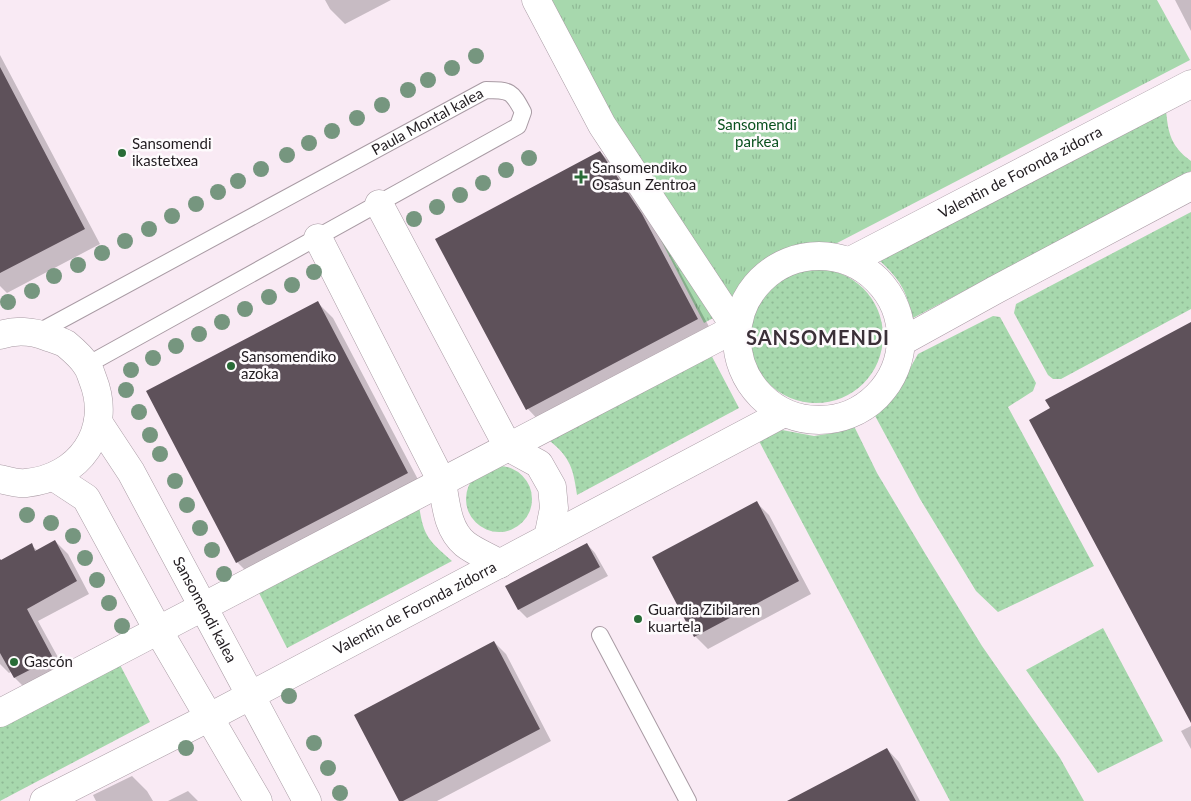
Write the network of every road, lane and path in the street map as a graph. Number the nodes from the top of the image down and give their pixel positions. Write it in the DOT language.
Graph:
graph roads {
  1 [pos="536,0"];
  2 [pos="1191,84"];
  3 [pos="1191,186"];
  4 [pos="379,204"];
  5 [pos="318,238"];
  6 [pos="850,262"];
  7 [pos="736,328"];
  8 [pos="38,332"];
  9 [pos="0,336"];
  10 [pos="901,342"];
  11 [pos="87,365"];
  12 [pos="784,413"];
  13 [pos="98,422"];
  14 [pos="508,447"];
  15 [pos="54,478"];
  16 [pos="0,479"];
  17 [pos="442,482"];
  18 [pos="548,538"];
  19 [pos="500,564"];
  20 [pos="204,607"];
  21 [pos="158,630"];
  22 [pos="600,634"];
  23 [pos="250,696"];
  24 [pos="0,713"];
  25 [pos="208,718"];
  26 [pos="44,801"];
  27 [pos="258,801"];
  28 [pos="307,801"];
  29 [pos="688,801"];
  1 -- 7 [label="street"];
  2 -- 6 [label="street, Valentin de Foronda zidorra"];
  3 -- 10 [label="street"];
  4 -- 5 [label="lane, Paula Montal kalea"];
  4 -- 8 [label="lane, Paula Montal kalea"];
  4 -- 14 [label="street"];
  5 -- 11 [label="lane, Paula Montal kalea"];
  5 -- 17 [label="street"];
  6 -- 7 [label="street"];
  6 -- 10 [label="street"];
  7 -- 12 [label="street"];
  7 -- 14 [label="street"];
  8 -- 9 [label="street"];
  8 -- 11 [label="street"];
  10 -- 12 [label="street"];
  11 -- 13 [label="street"];
  12 -- 18 [label="street, Valentin de Foronda zidorra"];
  13 -- 15 [label="street"];
  13 -- 20 [label="street, Sansomendi kalea"];
  14 -- 17 [label="street"];
  14 -- 18 [label="street"];
  15 -- 16 [label="street"];
  15 -- 21 [label="street"];
  17 -- 19 [label="street"];
  17 -- 20 [label="street"];
  18 -- 19 [label="street, Valentin de Foronda zidorra"];
  19 -- 23 [label="street, Valentin de Foronda zidorra"];
  20 -- 21 [label="street"];
  20 -- 23 [label="street, Sansomendi kalea"];
  21 -- 24 [label="street"];
  21 -- 25 [label="street"];
  22 -- 29 [label="lane"];
  23 -- 25 [label="street, Valentin de Foronda zidorra"];
  23 -- 28 [label="street, Sansomendi kalea"];
  25 -- 26 [label="street, Valentin de Foronda zidorra"];
  25 -- 27 [label="street"];
}
